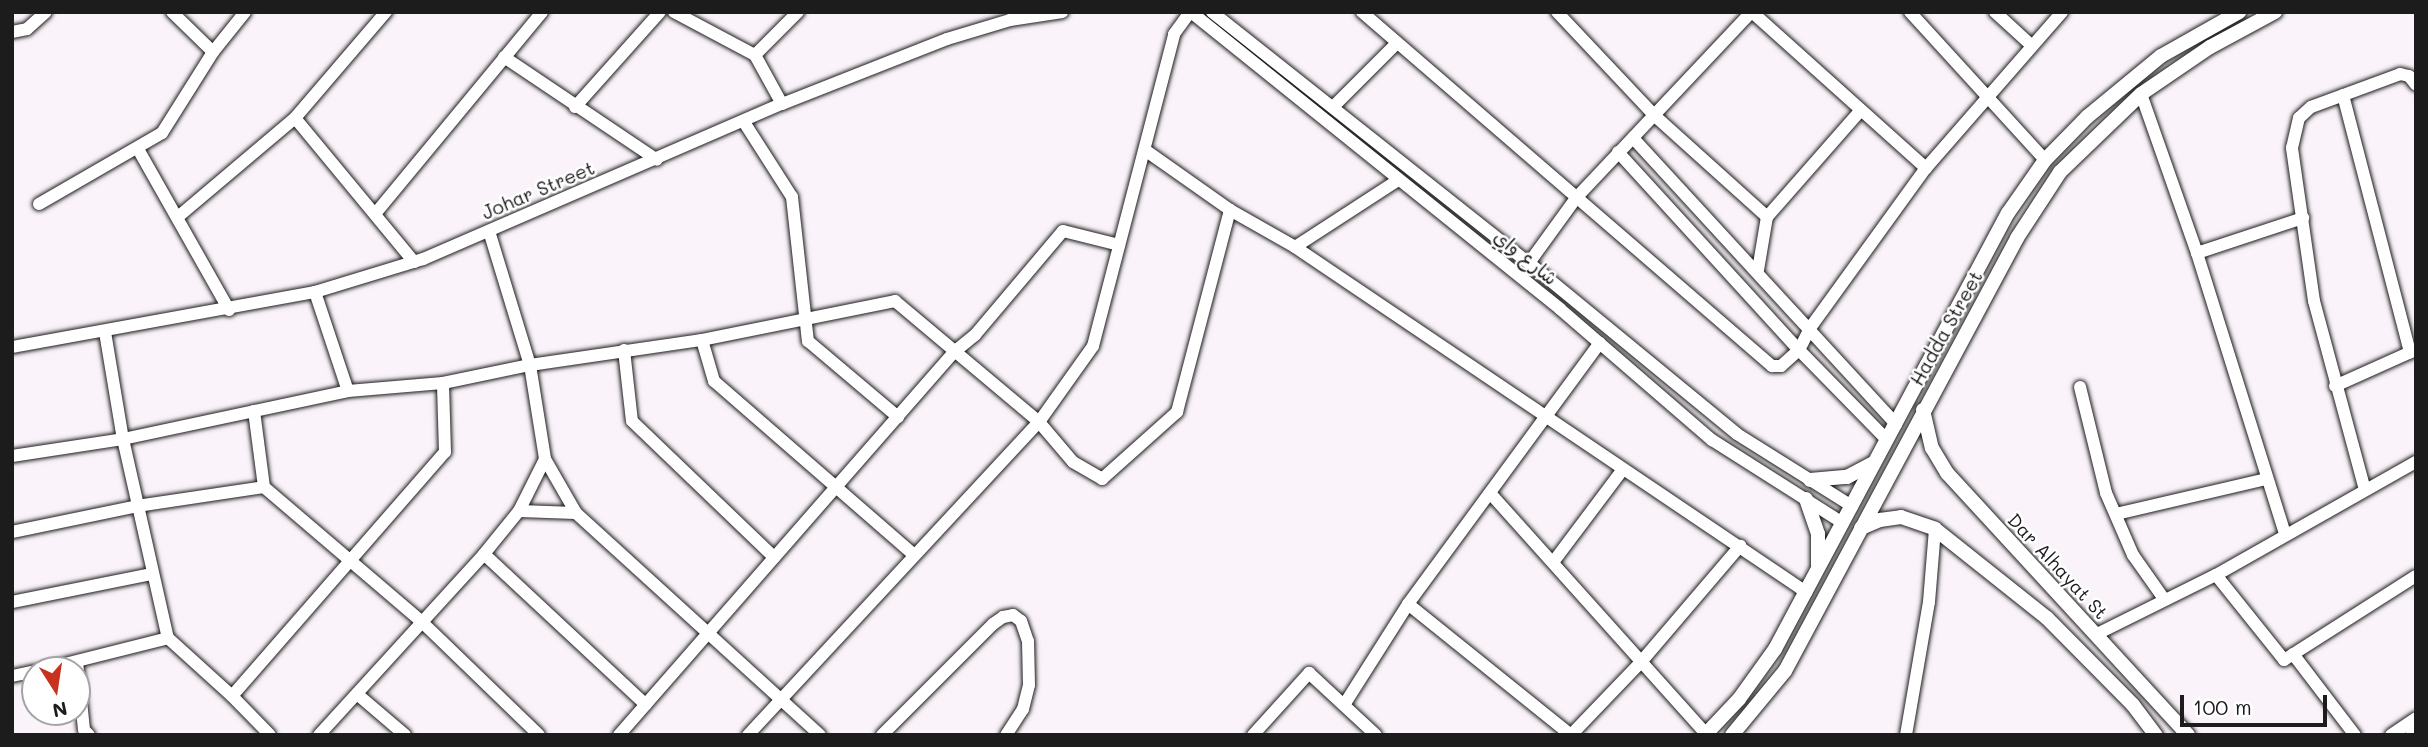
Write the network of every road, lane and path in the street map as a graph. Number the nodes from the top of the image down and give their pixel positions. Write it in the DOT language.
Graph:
graph roads {
  1 [pos="46,12"];
  2 [pos="172,12"];
  3 [pos="245,12"];
  4 [pos="386,12"];
  5 [pos="542,12"];
  6 [pos="660,12"];
  7 [pos="674,12"];
  8 [pos="798,12"];
  9 [pos="1062,12"];
  10 [pos="1191,12"];
  11 [pos="1212,12"];
  12 [pos="1362,12"];
  13 [pos="1557,12"];
  14 [pos="1751,12"];
  15 [pos="1910,12"];
  16 [pos="1995,12"];
  17 [pos="2062,12"];
  18 [pos="2239,12"];
  19 [pos="2275,12"];
  20 [pos="12,32"];
  21 [pos="1396,44"];
  22 [pos="2031,45"];
  23 [pos="213,52"];
  24 [pos="755,55"];
  25 [pos="504,57"];
  26 [pos="2416,85"];
  27 [pos="2141,94"];
  28 [pos="2343,95"];
  29 [pos="1988,96"];
  30 [pos="782,104"];
  31 [pos="575,107"];
  32 [pos="1334,107"];
  33 [pos="1861,110"];
  34 [pos="1655,116"];
  35 [pos="295,118"];
  36 [pos="744,122"];
  37 [pos="1633,138"];
  38 [pos="138,149"];
  39 [pos="1145,150"];
  40 [pos="1618,152"];
  41 [pos="657,160"];
  42 [pos="2045,160"];
  43 [pos="1926,168"];
  44 [pos="2060,173"];
  45 [pos="1398,180"];
  46 [pos="1576,198"];
  47 [pos="39,204"];
  48 [pos="1230,210"];
  49 [pos="375,214"];
  50 [pos="179,216"];
  51 [pos="1767,217"];
  52 [pos="2303,218"];
  53 [pos="1716,228"];
  54 [pos="489,231"];
  55 [pos="1703,244"];
  56 [pos="1119,245"];
  57 [pos="1295,247"];
  58 [pos="2197,253"];
  59 [pos="414,262"];
  60 [pos="1529,262"];
  61 [pos="1758,270"];
  62 [pos="315,292"];
  63 [pos="1570,296"];
  64 [pos="1560,309"];
  65 [pos="229,310"];
  66 [pos="806,318"];
  67 [pos="1810,328"];
  68 [pos="105,332"];
  69 [pos="702,340"];
  70 [pos="1600,343"];
  71 [pos="12,347"];
  72 [pos="624,350"];
  73 [pos="1799,350"];
  74 [pos="2413,351"];
  75 [pos="954,352"];
  76 [pos="530,365"];
  77 [pos="443,383"];
  78 [pos="2335,386"];
  79 [pos="2080,387"];
  80 [pos="348,391"];
  81 [pos="1923,410"];
  82 [pos="254,411"];
  83 [pos="1546,416"];
  84 [pos="898,417"];
  85 [pos="1039,422"];
  86 [pos="1896,424"];
  87 [pos="123,439"];
  88 [pos="1887,440"];
  89 [pos="12,456"];
  90 [pos="545,459"];
  91 [pos="1874,462"];
  92 [pos="2416,462"];
  93 [pos="1623,469"];
  94 [pos="1810,480"];
  95 [pos="2267,480"];
  96 [pos="264,487"];
  97 [pos="837,487"];
  98 [pos="2365,490"];
  99 [pos="1490,493"];
  100 [pos="1806,499"];
  101 [pos="137,506"];
  102 [pos="1852,506"];
  103 [pos="519,511"];
  104 [pos="576,513"];
  105 [pos="2116,514"];
  106 [pos="1843,523"];
  107 [pos="1861,528"];
  108 [pos="1935,530"];
  109 [pos="12,532"];
  110 [pos="2285,534"];
  111 [pos="1740,546"];
  112 [pos="484,554"];
  113 [pos="914,555"];
  114 [pos="774,557"];
  115 [pos="352,560"];
  116 [pos="1555,561"];
  117 [pos="1818,569"];
  118 [pos="152,574"];
  119 [pos="2216,575"];
  120 [pos="2416,576"];
  121 [pos="1806,592"];
  122 [pos="2164,599"];
  123 [pos="1821,600"];
  124 [pos="12,602"];
  125 [pos="1408,604"];
  126 [pos="423,623"];
  127 [pos="710,632"];
  128 [pos="2095,635"];
  129 [pos="168,639"];
  130 [pos="2293,654"];
  131 [pos="91,658"];
  132 [pos="1641,662"];
  133 [pos="2147,691"];
  134 [pos="357,694"];
  135 [pos="232,695"];
  136 [pos="780,698"];
  137 [pos="646,705"];
  138 [pos="1344,705"];
  139 [pos="2133,705"];
  140 [pos="2416,718"];
  141 [pos="2416,731"];
  142 [pos="1706,734"];
  143 [pos="270,735"];
  144 [pos="319,735"];
  145 [pos="405,735"];
  146 [pos="539,735"];
  147 [pos="618,735"];
  148 [pos="748,735"];
  149 [pos="820,735"];
  150 [pos="882,735"];
  151 [pos="1006,735"];
  152 [pos="1253,735"];
  153 [pos="1376,735"];
  154 [pos="1571,735"];
  155 [pos="1732,735"];
  156 [pos="1906,735"];
  157 [pos="2156,735"];
  158 [pos="2188,735"];
  159 [pos="2355,735"];
  160 [pos="2391,735"];
  161 [pos="2411,735"];
  1 -- 20 [label="street"];
  2 -- 23 [label="street"];
  3 -- 23 [label="street"];
  4 -- 35 [label="street"];
  5 -- 25 [label="street"];
  6 -- 31 [label="street"];
  7 -- 24 [label="street"];
  8 -- 24 [label="street"];
  9 -- 30 [label="street, Johar Street"];
  10 -- 39 [label="street"];
  10 -- 45 [label="street, شارع واي"];
  11 -- 32 [label="street, شارع واي"];
  12 -- 21 [label="street"];
  13 -- 34 [label="street"];
  14 -- 33 [label="street"];
  14 -- 34 [label="street"];
  15 -- 29 [label="street"];
  16 -- 22 [label="street"];
  17 -- 22 [label="street"];
  18 -- 42 [label="main road, Hadda Street"];
  19 -- 27 [label="main road, Hadda Street"];
  21 -- 32 [label="street"];
  21 -- 46 [label="street"];
  22 -- 29 [label="street"];
  23 -- 38 [label="street"];
  24 -- 30 [label="street"];
  25 -- 31 [label="street"];
  25 -- 49 [label="street"];
  26 -- 28 [label="street"];
  27 -- 44 [label="main road, Hadda Street"];
  27 -- 58 [label="street"];
  28 -- 52 [label="street"];
  28 -- 74 [label="street"];
  29 -- 42 [label="street"];
  29 -- 43 [label="street"];
  30 -- 36 [label="street, Johar Street"];
  31 -- 41 [label="street"];
  32 -- 60 [label="street, شارع واي"];
  33 -- 43 [label="street"];
  33 -- 51 [label="street"];
  34 -- 37 [label="street"];
  34 -- 51 [label="street"];
  35 -- 49 [label="street"];
  35 -- 50 [label="street"];
  36 -- 41 [label="street, Johar Street"];
  36 -- 66 [label="street"];
  37 -- 40 [label="street"];
  37 -- 53 [label="street"];
  38 -- 47 [label="street"];
  38 -- 50 [label="street"];
  39 -- 48 [label="street"];
  39 -- 56 [label="street"];
  40 -- 46 [label="street"];
  40 -- 55 [label="street"];
  41 -- 54 [label="street, Johar Street"];
  42 -- 44 [label="main road"];
  42 -- 86 [label="main road, Hadda Street"];
  43 -- 67 [label="street"];
  44 -- 81 [label="main road, Hadda Street"];
  45 -- 57 [label="street"];
  45 -- 64 [label="street, شارع واي"];
  46 -- 60 [label="street"];
  46 -- 73 [label="street"];
  48 -- 57 [label="street"];
  48 -- 85 [label="street"];
  49 -- 59 [label="street"];
  50 -- 65 [label="street"];
  51 -- 61 [label="street"];
  52 -- 58 [label="street"];
  52 -- 78 [label="street"];
  53 -- 55 [label="street"];
  53 -- 61 [label="street"];
  54 -- 59 [label="street, Johar Street"];
  54 -- 76 [label="street"];
  55 -- 73 [label="street"];
  56 -- 75 [label="street"];
  56 -- 85 [label="street"];
  57 -- 83 [label="street"];
  58 -- 95 [label="street"];
  59 -- 62 [label="street, Johar Street"];
  60 -- 63 [label="street, شارع واي"];
  61 -- 67 [label="street"];
  62 -- 65 [label="street, Johar Street"];
  62 -- 80 [label="street"];
  63 -- 64 [label="street"];
  63 -- 94 [label="street, شارع واي"];
  64 -- 70 [label="street, شارع واي"];
  65 -- 68 [label="street, Johar Street"];
  66 -- 69 [label="street"];
  66 -- 75 [label="street"];
  66 -- 84 [label="street"];
  67 -- 73 [label="street"];
  67 -- 86 [label="street"];
  68 -- 71 [label="street, Johar Street"];
  68 -- 87 [label="street"];
  69 -- 72 [label="street"];
  69 -- 97 [label="street"];
  70 -- 83 [label="street"];
  70 -- 100 [label="street, شارع واي"];
  72 -- 76 [label="street"];
  72 -- 114 [label="street"];
  73 -- 88 [label="street"];
  74 -- 78 [label="street"];
  75 -- 84 [label="street"];
  75 -- 85 [label="street"];
  76 -- 77 [label="street"];
  76 -- 90 [label="street"];
  77 -- 80 [label="street"];
  77 -- 115 [label="street"];
  78 -- 98 [label="street"];
  79 -- 105 [label="street"];
  80 -- 82 [label="street"];
  81 -- 107 [label="main road, Hadda Street"];
  81 -- 128 [label="main road, Dar Alhayat St"];
  82 -- 87 [label="street"];
  82 -- 96 [label="street"];
  83 -- 93 [label="street"];
  83 -- 99 [label="street"];
  84 -- 97 [label="street"];
  85 -- 113 [label="street"];
  86 -- 88 [label="main road, Hadda Street"];
  87 -- 89 [label="street"];
  87 -- 101 [label="street"];
  88 -- 91 [label="main road, Hadda Street"];
  90 -- 103 [label="street"];
  90 -- 104 [label="street"];
  91 -- 94 [label="main road"];
  91 -- 102 [label="main road, Hadda Street"];
  92 -- 98 [label="street"];
  93 -- 111 [label="street"];
  93 -- 116 [label="street"];
  94 -- 102 [label="street, شارع واي"];
  95 -- 105 [label="street"];
  95 -- 110 [label="street"];
  96 -- 101 [label="street"];
  96 -- 115 [label="street"];
  97 -- 113 [label="street"];
  97 -- 114 [label="street"];
  98 -- 110 [label="street"];
  99 -- 116 [label="street"];
  99 -- 125 [label="street"];
  100 -- 106 [label="street, شارع واي"];
  100 -- 117 [label="main road"];
  101 -- 109 [label="street"];
  101 -- 118 [label="street"];
  102 -- 106 [label="main road, Hadda Street"];
  103 -- 104 [label="street"];
  103 -- 112 [label="street"];
  104 -- 127 [label="street"];
  105 -- 122 [label="street"];
  106 -- 117 [label="main road, Hadda Street"];
  107 -- 108 [label="main road"];
  107 -- 123 [label="main road, Hadda Street"];
  108 -- 139 [label="main road"];
  108 -- 156 [label="street"];
  110 -- 119 [label="street"];
  111 -- 121 [label="street"];
  111 -- 132 [label="street"];
  112 -- 126 [label="street"];
  112 -- 137 [label="street"];
  113 -- 136 [label="street"];
  114 -- 127 [label="street"];
  115 -- 126 [label="street"];
  115 -- 135 [label="street"];
  116 -- 132 [label="street"];
  117 -- 121 [label="main road, Hadda Street"];
  118 -- 124 [label="street"];
  118 -- 129 [label="street"];
  119 -- 122 [label="street"];
  119 -- 130 [label="street"];
  120 -- 130 [label="street"];
  121 -- 123 [label="main road"];
  121 -- 142 [label="main road, Hadda Street"];
  122 -- 128 [label="street"];
  123 -- 155 [label="main road, Hadda Street"];
  125 -- 138 [label="street"];
  125 -- 154 [label="street"];
  126 -- 134 [label="street"];
  126 -- 146 [label="street"];
  127 -- 136 [label="street"];
  127 -- 137 [label="street"];
  128 -- 133 [label="main road, Dar Alhayat St"];
  129 -- 131 [label="street"];
  129 -- 135 [label="street"];
  130 -- 159 [label="street"];
  132 -- 142 [label="street"];
  132 -- 154 [label="street"];
  133 -- 139 [label="main road"];
  133 -- 158 [label="main road, Dar Alhayat St"];
  134 -- 144 [label="street"];
  134 -- 145 [label="street"];
  135 -- 143 [label="street"];
  136 -- 148 [label="street"];
  136 -- 149 [label="street"];
  137 -- 147 [label="street"];
  138 -- 152 [label="street"];
  138 -- 153 [label="street"];
  139 -- 157 [label="main road"];
  140 -- 160 [label="street"];
  141 -- 161 [label="street"];
  150 -- 151 [label="street"];
}
